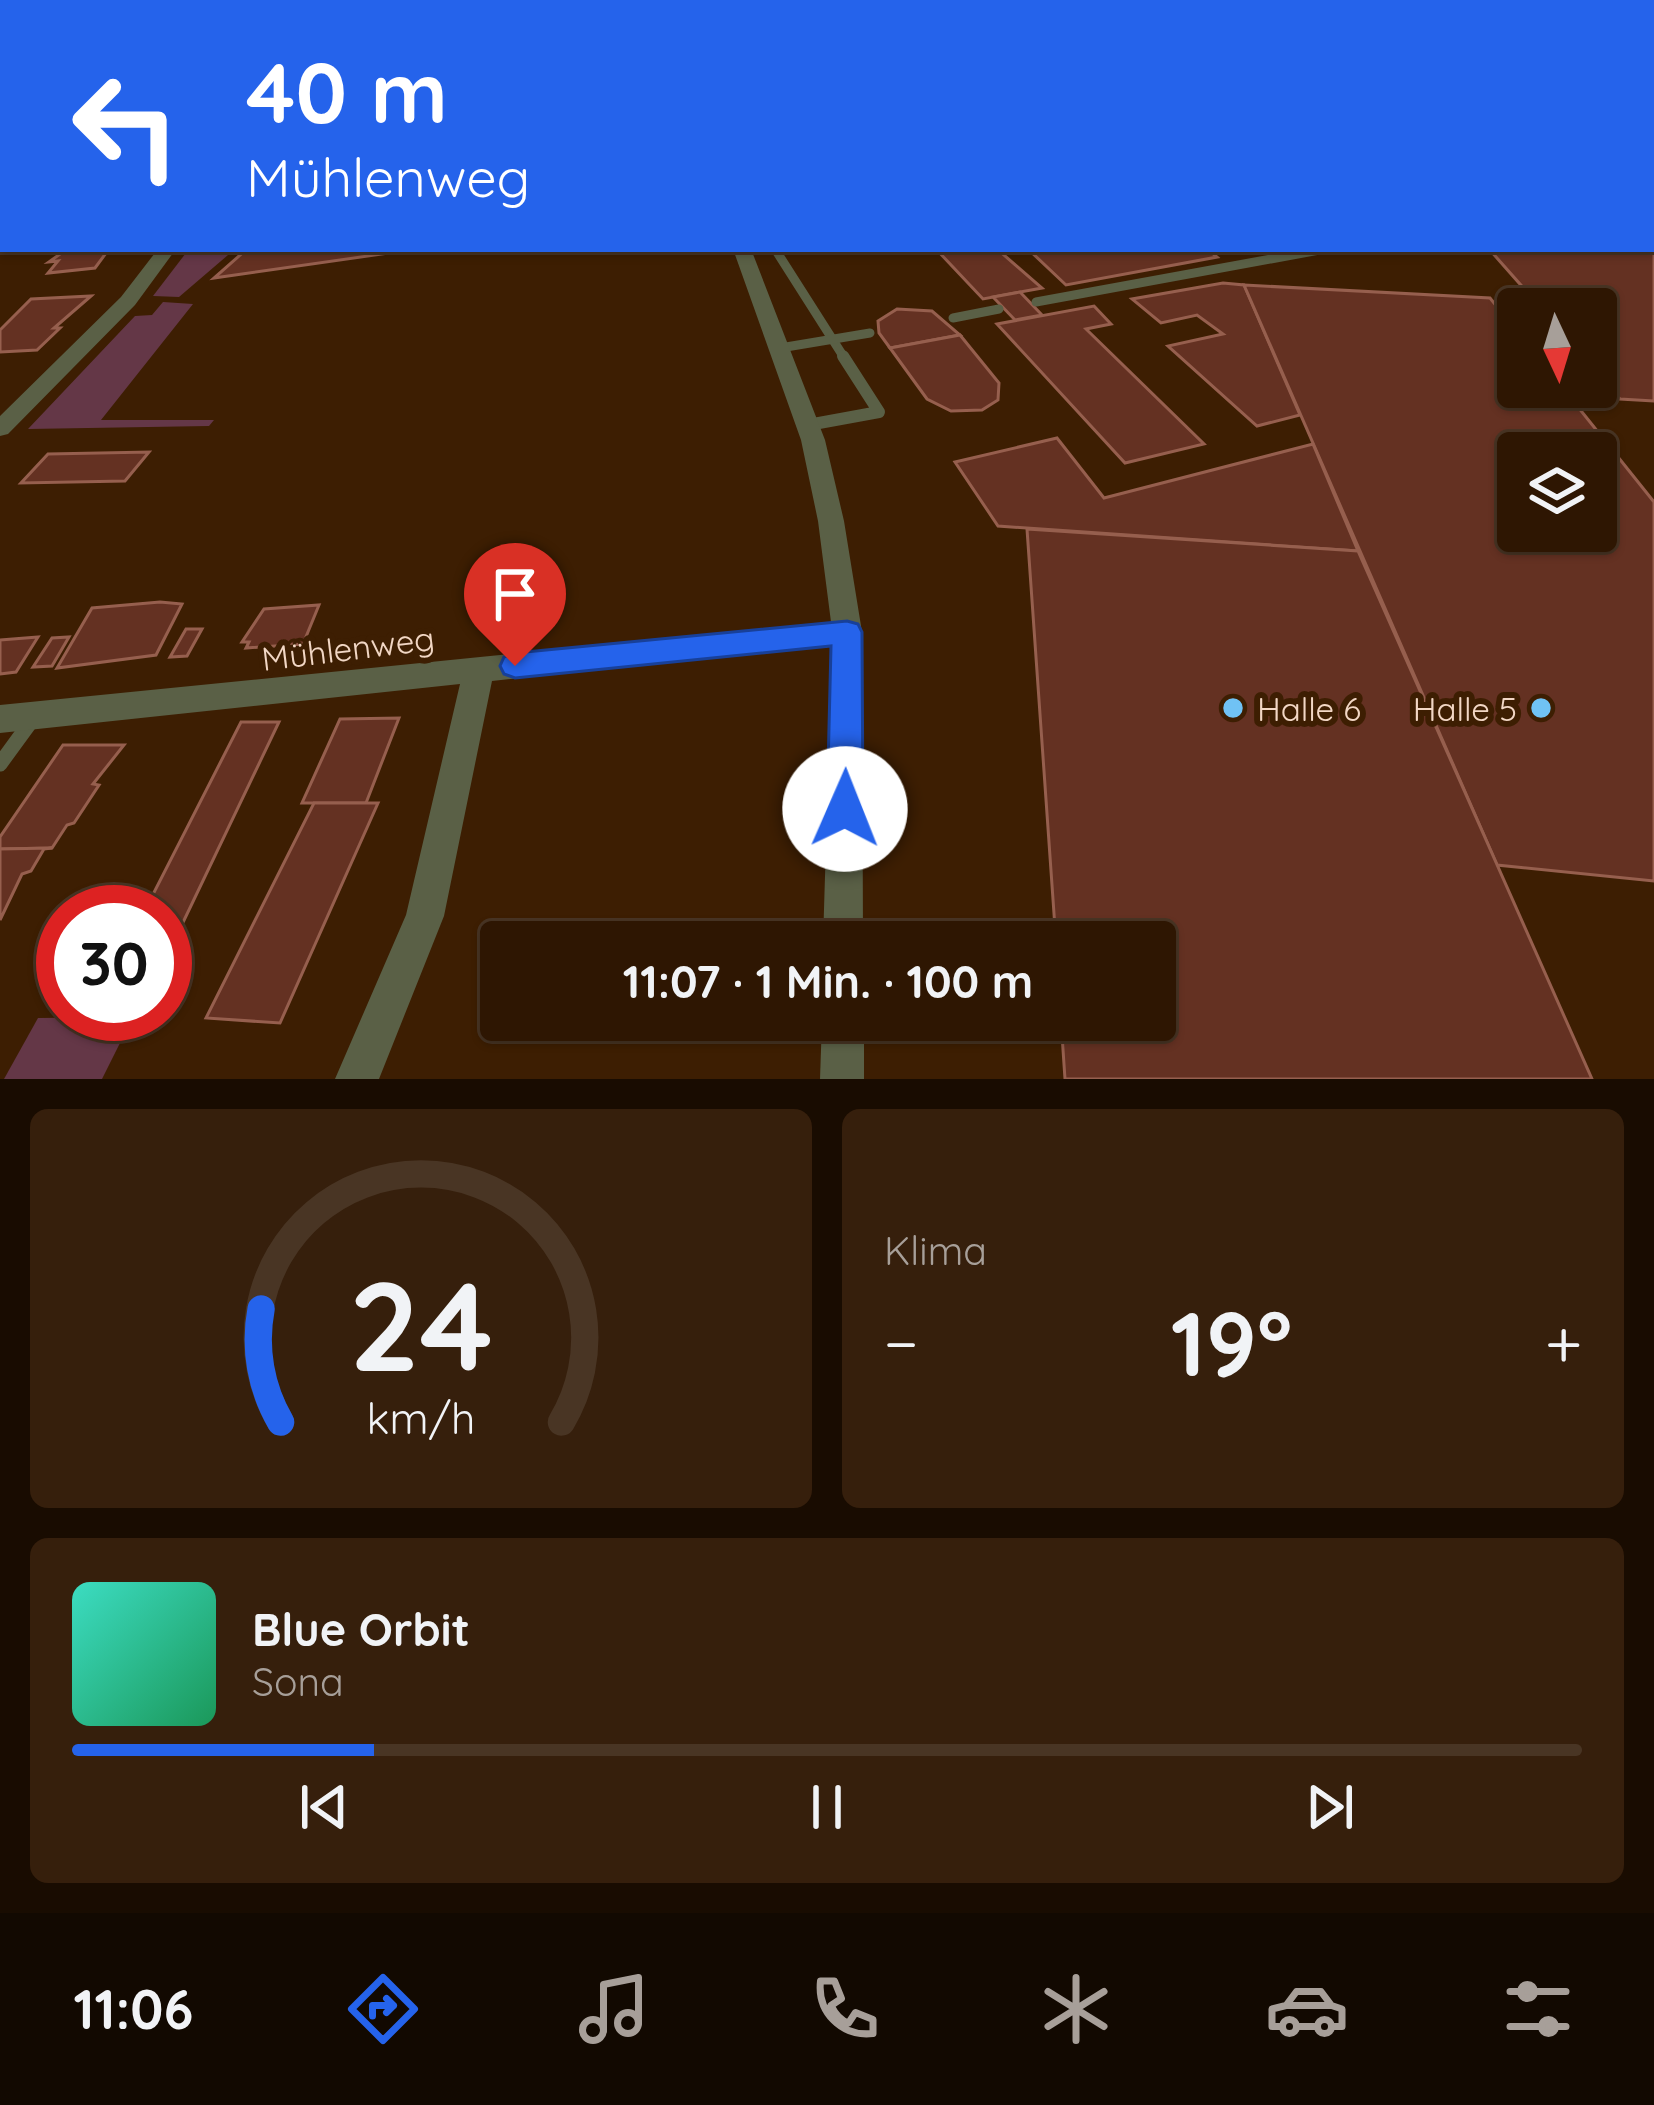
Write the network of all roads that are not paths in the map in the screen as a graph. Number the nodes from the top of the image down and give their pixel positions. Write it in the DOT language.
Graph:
graph roads {
  1 [pos="165,252"];
  2 [pos="743,252"];
  3 [pos="778,252"];
  4 [pos="1309,252"];
  5 [pos="1036,302"];
  6 [pos="999,309"];
  7 [pos="952,318"];
  8 [pos="870,333"];
  9 [pos="835,339"];
  10 [pos="781,348"];
  11 [pos="808,425"];
  12 [pos="0,429"];
  13 [pos="847,632"];
  14 [pos="479,669"];
  15 [pos="34,716"];
  16 [pos="0,719"];
  17 [pos="0,764"];
  18 [pos="843,921"];
  19 [pos="843,1041"];
  20 [pos="357,1079"];
  21 [pos="842,1079"];
  1 -- 12 [label="street"];
  2 -- 10 [label="street"];
  3 -- 9 [label="lane"];
  4 -- 5 [label="lane"];
  6 -- 7 [label="lane"];
  8 -- 9 [label="lane"];
  9 -- 10 [label="lane"];
  9 -- 11 [label="lane"];
  10 -- 11 [label="street"];
  11 -- 13 [label="street"];
  13 -- 14 [label="street, Mühlenweg"];
  13 -- 18 [label="street"];
  14 -- 15 [label="street, Mühlenweg"];
  14 -- 20 [label="street"];
  15 -- 16 [label="street, Mühlenweg"];
  15 -- 17 [label="lane"];
  19 -- 21 [label="street"];
}
